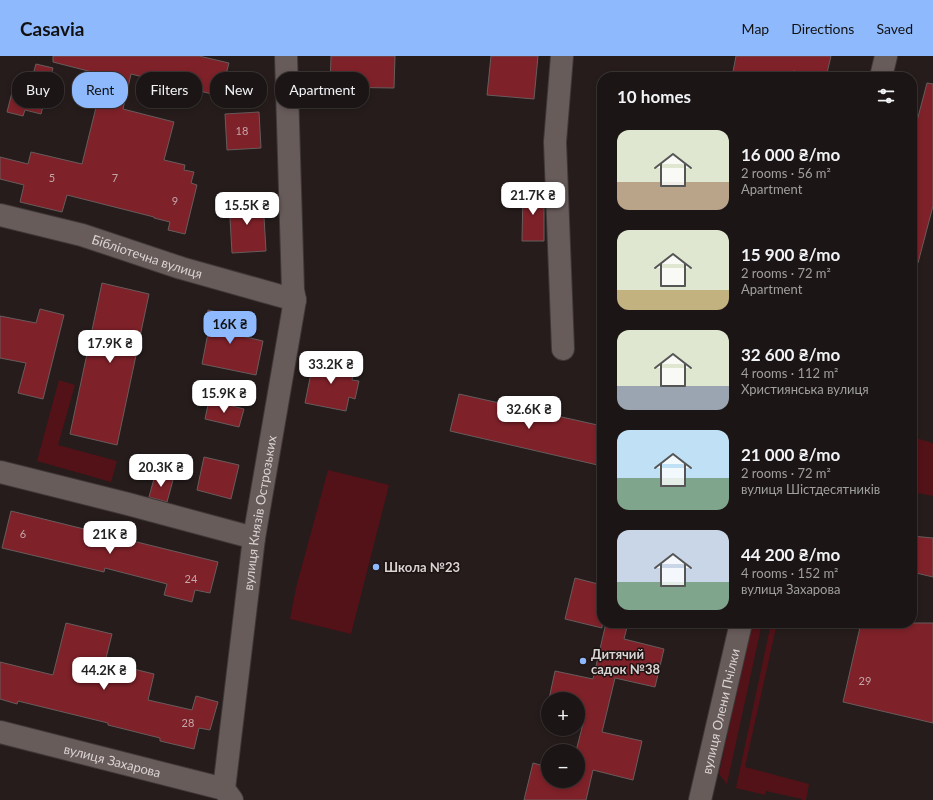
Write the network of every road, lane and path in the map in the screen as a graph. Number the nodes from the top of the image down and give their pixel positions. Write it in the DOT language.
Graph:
graph roads {
  1 [pos="286,56"];
  2 [pos="562,56"];
  3 [pos="886,56"];
  4 [pos="881,72"];
  5 [pos="0,215"];
  6 [pos="294,300"];
  7 [pos="564,349"];
  8 [pos="0,472"];
  9 [pos="254,538"];
  10 [pos="740,628"];
  11 [pos="0,732"];
  12 [pos="228,794"];
  13 [pos="700,800"];
  1 -- 6 [label="street, вулиця Князів Острозьких"];
  2 -- 7 [label="street"];
  3 -- 4 [label="street"];
  5 -- 6 [label="street, Бібліотечна вулиця"];
  6 -- 9 [label="street, вулиця Князів Острозьких"];
  8 -- 9 [label="street"];
  9 -- 12 [label="street, вулиця Князів Острозьких"];
  10 -- 13 [label="street, вулиця Олени Пчілки"];
  11 -- 12 [label="street, вулиця Захарова"];
}
